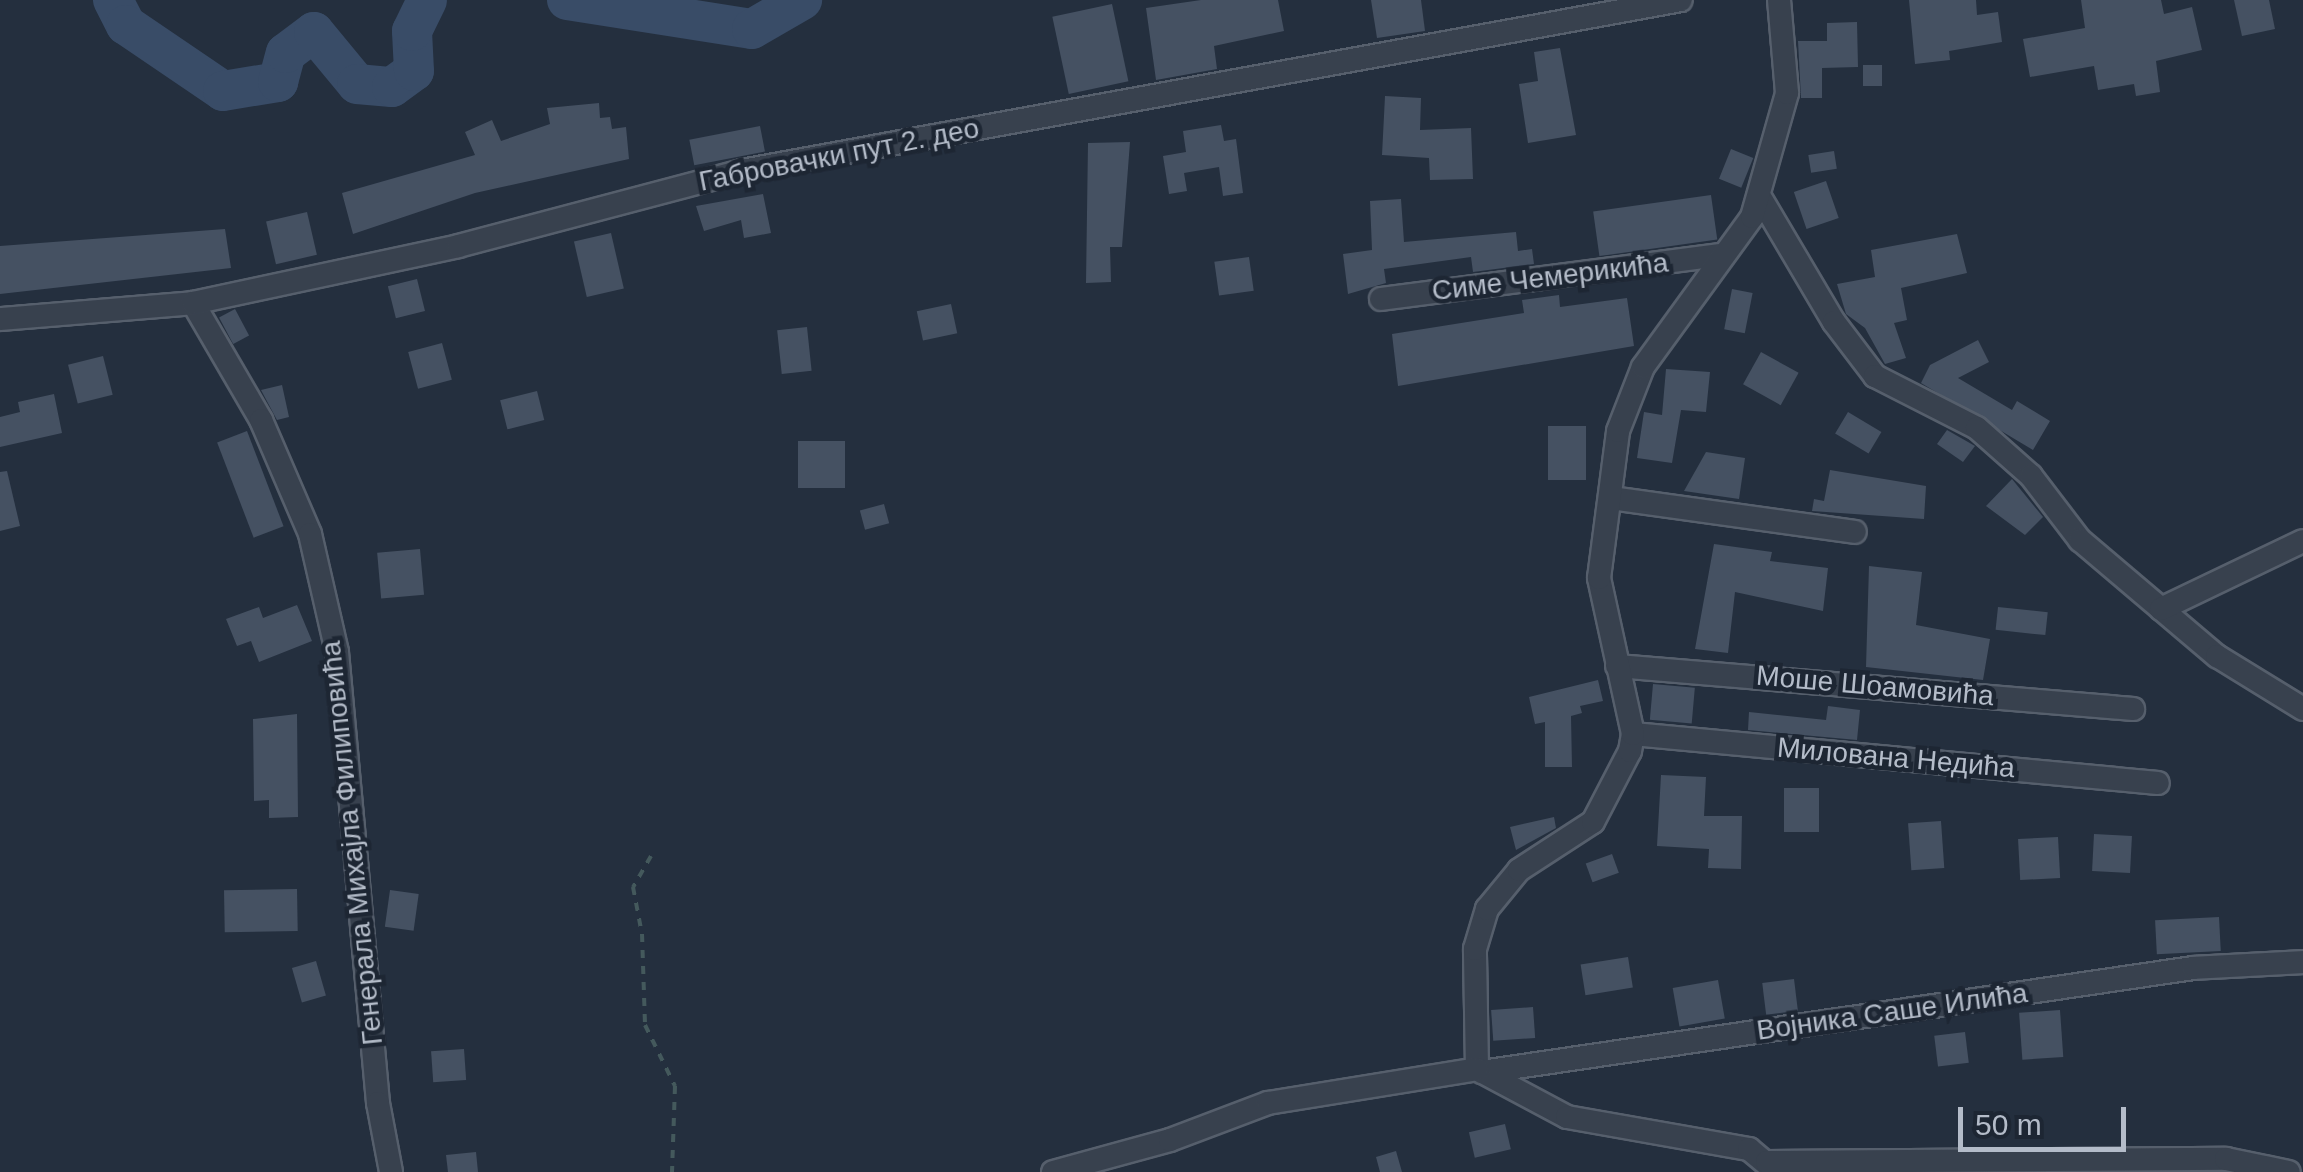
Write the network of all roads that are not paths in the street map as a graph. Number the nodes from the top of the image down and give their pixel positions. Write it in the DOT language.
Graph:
graph roads {
  1 [pos="1681,0"];
  2 [pos="1779,0"];
  3 [pos="1760,196"];
  4 [pos="1719,256"];
  5 [pos="1380,300"];
  6 [pos="193,303"];
  7 [pos="0,320"];
  8 [pos="1612,498"];
  9 [pos="1854,532"];
  10 [pos="2303,541"];
  11 [pos="2161,609"];
  12 [pos="1616,666"];
  13 [pos="2133,708"];
  14 [pos="2303,709"];
  15 [pos="1633,734"];
  16 [pos="2158,782"];
  17 [pos="2303,962"];
  18 [pos="1484,1075"];
  19 [pos="1771,1167"];
  20 [pos="390,1172"];
  21 [pos="1053,1172"];
  22 [pos="2289,1172"];
  1 -- 6 [label="street, Габровачки пут 2. део"];
  2 -- 3 [label="street"];
  3 -- 4 [label="street"];
  3 -- 11 [label="street"];
  4 -- 5 [label="street, Симе Чемерикића"];
  4 -- 8 [label="street"];
  6 -- 7 [label="street, Габровачки пут 2. део"];
  6 -- 20 [label="street, Генерала Михајла Филиповића"];
  8 -- 9 [label="street"];
  8 -- 12 [label="street"];
  10 -- 11 [label="street"];
  11 -- 14 [label="street"];
  12 -- 13 [label="street, Моше Шоамовића"];
  12 -- 15 [label="street"];
  15 -- 16 [label="street, Милована Недића"];
  15 -- 18 [label="street"];
  17 -- 18 [label="street, Војника Саше Илића"];
  18 -- 19 [label="street"];
  18 -- 21 [label="street, Војника Саше Илића"];
  19 -- 22 [label="street"];
}
